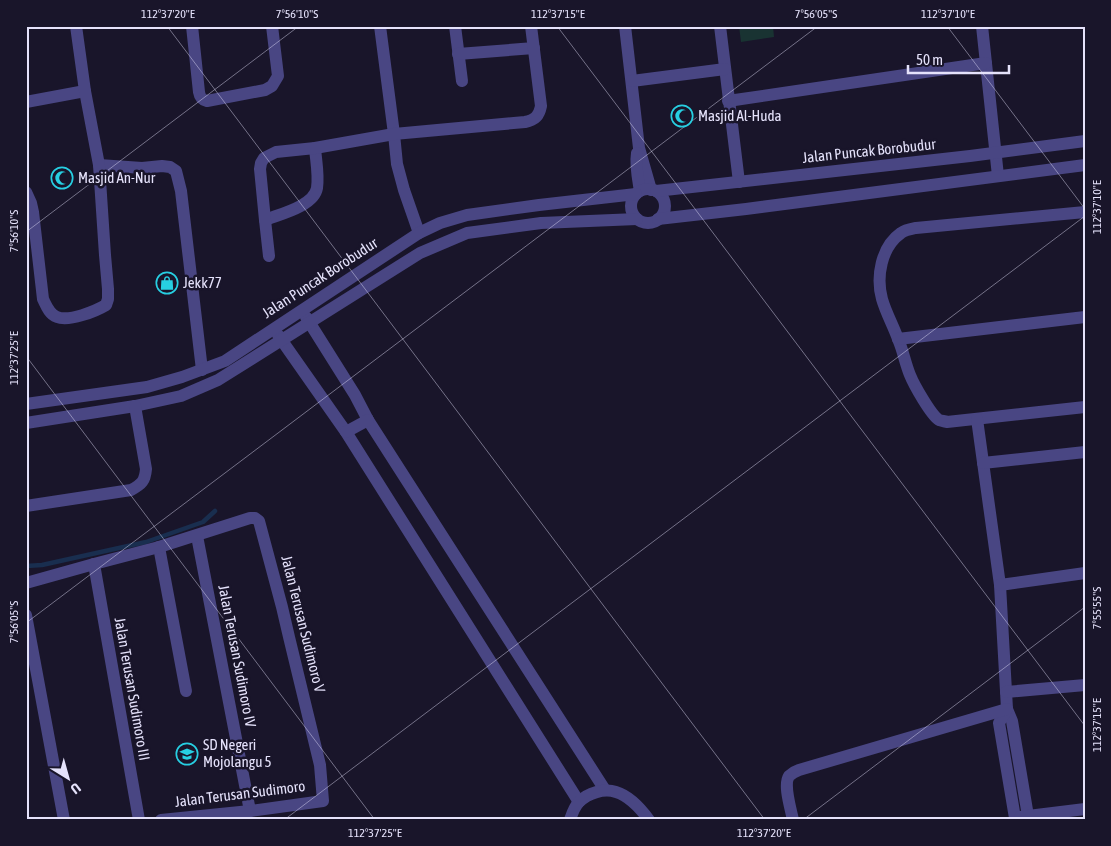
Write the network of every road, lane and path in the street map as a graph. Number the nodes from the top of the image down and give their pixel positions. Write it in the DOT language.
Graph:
graph roads {
  1 [pos="76,26"];
  2 [pos="192,26"];
  3 [pos="272,26"];
  4 [pos="380,26"];
  5 [pos="455,26"];
  6 [pos="625,26"];
  7 [pos="720,26"];
  8 [pos="982,26"];
  9 [pos="535,27"];
  10 [pos="534,48"];
  11 [pos="458,54"];
  12 [pos="986,63"];
  13 [pos="725,69"];
  14 [pos="462,80"];
  15 [pos="632,81"];
  16 [pos="85,91"];
  17 [pos="728,100"];
  18 [pos="26,102"];
  19 [pos="394,134"];
  20 [pos="1085,141"];
  21 [pos="315,148"];
  22 [pos="995,153"];
  23 [pos="970,156"];
  24 [pos="1085,164"];
  25 [pos="99,165"];
  26 [pos="998,176"];
  27 [pos="971,179"];
  28 [pos="739,182"];
  29 [pos="26,192"];
  30 [pos="646,192"];
  31 [pos="539,204"];
  32 [pos="1085,212"];
  33 [pos="637,219"];
  34 [pos="658,219"];
  35 [pos="265,220"];
  36 [pos="541,223"];
  37 [pos="419,233"];
  38 [pos="269,256"];
  39 [pos="302,311"];
  40 [pos="1085,317"];
  41 [pos="310,323"];
  42 [pos="274,328"];
  43 [pos="898,338"];
  44 [pos="281,341"];
  45 [pos="202,370"];
  46 [pos="26,404"];
  47 [pos="135,406"];
  48 [pos="1085,407"];
  49 [pos="977,419"];
  50 [pos="368,420"];
  51 [pos="26,423"];
  52 [pos="346,432"];
  53 [pos="1085,452"];
  54 [pos="983,463"];
  55 [pos="26,506"];
  56 [pos="198,536"];
  57 [pos="159,547"];
  58 [pos="94,564"];
  59 [pos="1085,573"];
  60 [pos="26,584"];
  61 [pos="1000,585"];
  62 [pos="26,615"];
  63 [pos="1085,685"];
  64 [pos="186,691"];
  65 [pos="1006,692"];
  66 [pos="1007,709"];
  67 [pos="605,790"];
  68 [pos="323,801"];
  69 [pos="579,802"];
  70 [pos="1085,809"];
  71 [pos="250,811"];
  72 [pos="1028,816"];
  73 [pos="1012,819"];
  74 [pos="64,820"];
  75 [pos="139,820"];
  76 [pos="161,820"];
  77 [pos="570,820"];
  78 [pos="649,820"];
  79 [pos="793,820"];
  1 -- 16 [label="street"];
  2 -- 3 [label="street"];
  4 -- 19 [label="street"];
  5 -- 11 [label="street"];
  6 -- 15 [label="street"];
  7 -- 13 [label="street"];
  8 -- 12 [label="street"];
  9 -- 10 [label="street"];
  10 -- 11 [label="street"];
  10 -- 19 [label="street"];
  11 -- 14 [label="street"];
  12 -- 17 [label="street"];
  12 -- 22 [label="street"];
  13 -- 15 [label="street"];
  13 -- 17 [label="street"];
  15 -- 30 [label="street"];
  16 -- 18 [label="street"];
  16 -- 25 [label="street"];
  17 -- 28 [label="street"];
  19 -- 21 [label="street"];
  19 -- 37 [label="street"];
  20 -- 22 [label="street, Jalan Puncak Borobudur"];
  21 -- 35 [label="street"];
  21 -- 35 [label="street"];
  22 -- 23 [label="street, Jalan Puncak Borobudur"];
  22 -- 26 [label="street"];
  23 -- 27 [label="street"];
  23 -- 28 [label="street, Jalan Puncak Borobudur"];
  24 -- 26 [label="street"];
  25 -- 29 [label="street"];
  25 -- 45 [label="street"];
  26 -- 27 [label="street"];
  27 -- 34 [label="street"];
  28 -- 30 [label="street, Jalan Puncak Borobudur"];
  30 -- 31 [label="street, Jalan Puncak Borobudur"];
  30 -- 33 [label="street"];
  30 -- 34 [label="street"];
  31 -- 36 [label="street"];
  31 -- 37 [label="street, Jalan Puncak Borobudur"];
  32 -- 43 [label="street"];
  33 -- 34 [label="street"];
  33 -- 36 [label="street"];
  35 -- 38 [label="street"];
  36 -- 41 [label="street"];
  37 -- 39 [label="street, Jalan Puncak Borobudur"];
  39 -- 41 [label="street"];
  39 -- 42 [label="street, Jalan Puncak Borobudur"];
  40 -- 43 [label="street"];
  41 -- 44 [label="street"];
  41 -- 50 [label="street"];
  42 -- 44 [label="street"];
  42 -- 45 [label="street, Jalan Puncak Borobudur"];
  43 -- 49 [label="street"];
  44 -- 47 [label="street"];
  44 -- 52 [label="street"];
  45 -- 46 [label="street, Jalan Puncak Borobudur"];
  47 -- 51 [label="street"];
  47 -- 55 [label="street"];
  48 -- 49 [label="street"];
  49 -- 54 [label="street"];
  50 -- 52 [label="street"];
  50 -- 67 [label="street"];
  52 -- 69 [label="street"];
  53 -- 54 [label="street"];
  54 -- 61 [label="street"];
  56 -- 57 [label="street"];
  56 -- 68 [label="street, Jalan Terusan Sudimoro V"];
  56 -- 71 [label="street, Jalan Terusan Sudimoro IV"];
  57 -- 58 [label="street"];
  57 -- 64 [label="street"];
  58 -- 60 [label="street"];
  58 -- 75 [label="street, Jalan Terusan Sudimoro III"];
  59 -- 61 [label="street"];
  61 -- 65 [label="street"];
  62 -- 74 [label="street"];
  63 -- 65 [label="street"];
  65 -- 66 [label="street"];
  66 -- 72 [label="street"];
  66 -- 73 [label="street"];
  66 -- 79 [label="street"];
  67 -- 69 [label="street"];
  67 -- 78 [label="street"];
  68 -- 71 [label="street, Jalan Terusan Sudimoro"];
  69 -- 77 [label="street"];
  70 -- 72 [label="street"];
  71 -- 76 [label="street, Jalan Terusan Sudimoro"];
  72 -- 73 [label="street"];
}
